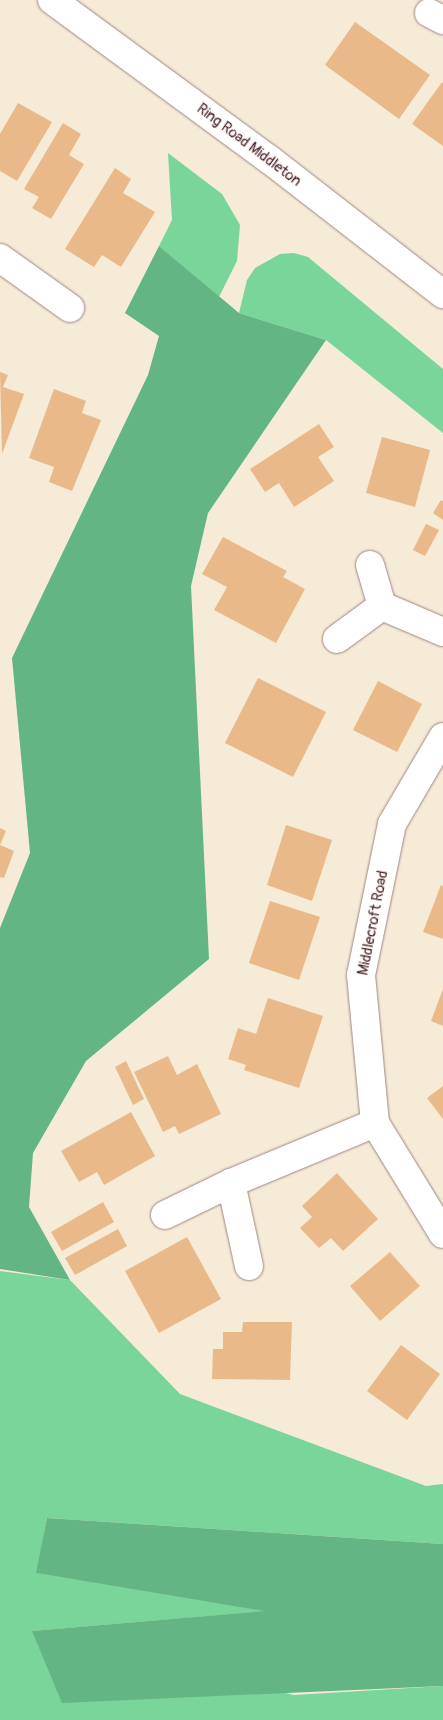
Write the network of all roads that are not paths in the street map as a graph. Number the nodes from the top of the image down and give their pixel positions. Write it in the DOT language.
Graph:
graph roads {
  1 [pos="52,0"];
  2 [pos="0,258"];
  3 [pos="443,294"];
  4 [pos="70,308"];
  5 [pos="370,565"];
  6 [pos="382,606"];
  7 [pos="443,632"];
  8 [pos="337,639"];
  9 [pos="443,737"];
  10 [pos="375,1123"];
  11 [pos="231,1182"];
  12 [pos="165,1215"];
  13 [pos="443,1234"];
  14 [pos="249,1266"];
  1 -- 3 [label="street, Ring Road Middleton"];
  2 -- 4 [label="street"];
  5 -- 6 [label="street"];
  6 -- 7 [label="street"];
  6 -- 8 [label="street"];
  9 -- 10 [label="street, Middlecroft Road"];
  10 -- 11 [label="street"];
  10 -- 13 [label="street, Middlecroft Road"];
  11 -- 12 [label="street"];
  11 -- 14 [label="street"];
}
